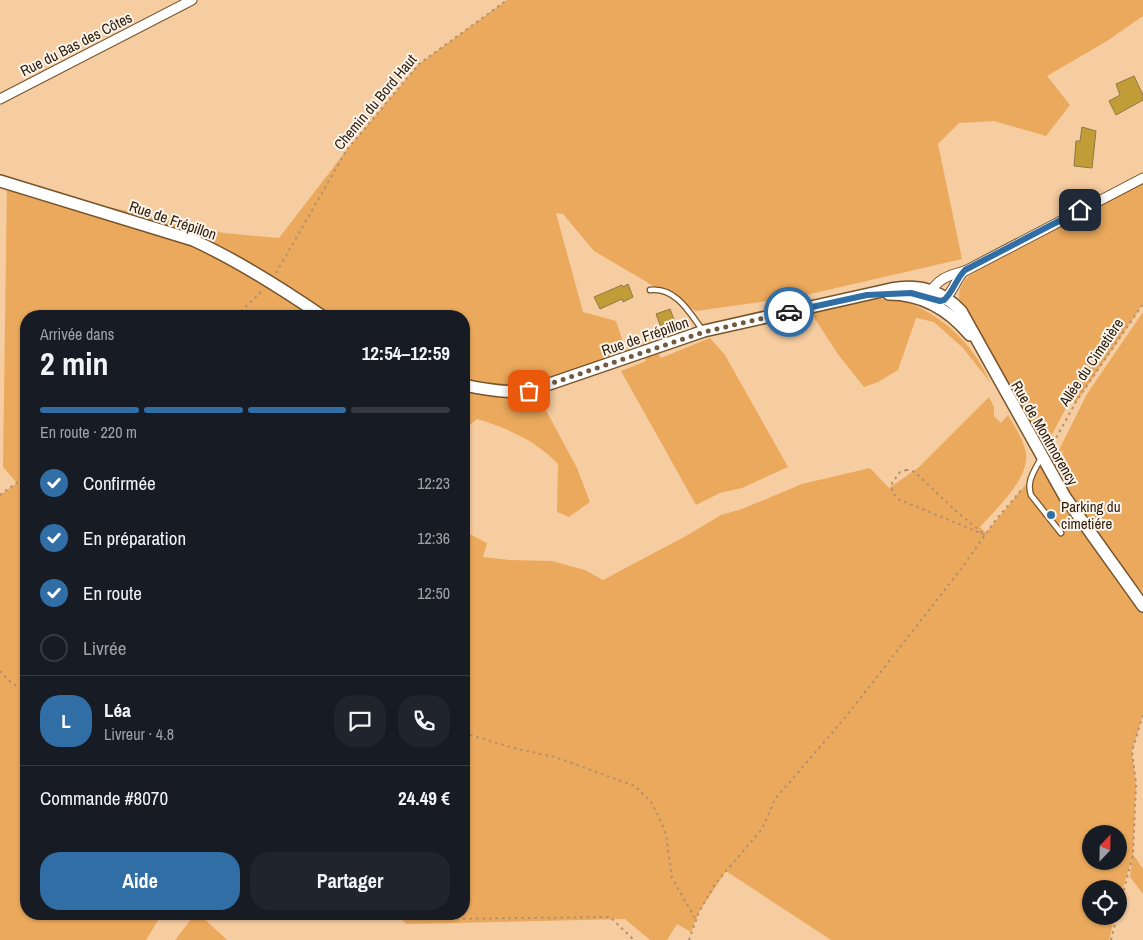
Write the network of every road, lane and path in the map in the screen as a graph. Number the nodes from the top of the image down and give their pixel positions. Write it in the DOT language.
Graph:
graph roads {
  1 [pos="192,0"];
  2 [pos="507,0"];
  3 [pos="0,98"];
  4 [pos="1143,178"];
  5 [pos="0,182"];
  6 [pos="965,270"];
  7 [pos="271,282"];
  8 [pos="650,290"];
  9 [pos="867,295"];
  10 [pos="935,296"];
  11 [pos="1143,304"];
  12 [pos="242,310"];
  13 [pos="313,310"];
  14 [pos="943,310"];
  15 [pos="704,332"];
  16 [pos="979,345"];
  17 [pos="470,386"];
  18 [pos="1041,456"];
  19 [pos="1031,478"];
  20 [pos="20,480"];
  21 [pos="0,495"];
  22 [pos="1061,533"];
  23 [pos="985,535"];
  24 [pos="1143,606"];
  25 [pos="0,671"];
  26 [pos="20,687"];
  27 [pos="1143,715"];
  28 [pos="470,735"];
  29 [pos="1126,880"];
  30 [pos="470,919"];
  31 [pos="696,920"];
  32 [pos="1115,925"];
  33 [pos="634,940"];
  34 [pos="689,940"];
  35 [pos="1111,940"];
  1 -- 3 [label="street, Rue du Bas des Côtes"];
  2 -- 7 [label="path, Chemin du Bord Haut"];
  4 -- 6 [label="street"];
  5 -- 7 [label="street, Rue de Frépillon"];
  6 -- 10 [label="street"];
  6 -- 10 [label="street"];
  7 -- 12 [label="path, Chemin du Bord Haut"];
  7 -- 13 [label="street, Rue de Frépillon"];
  8 -- 15 [label="lane"];
  9 -- 10 [label="street, Rue de Frépillon"];
  9 -- 10 [label="street, Rue de Frépillon"];
  9 -- 15 [label="street, Rue de Frépillon"];
  10 -- 14 [label="street, Rue de Frépillon"];
  10 -- 16 [label="street, Rue de Montmorency"];
  11 -- 18 [label="path, Allée du Cimetière"];
  14 -- 16 [label="street, Rue de Montmorency"];
  15 -- 17 [label="street, Rue de Frépillon"];
  16 -- 18 [label="street, Rue de Montmorency"];
  18 -- 19 [label="lane"];
  18 -- 24 [label="street, Rue de Montmorency"];
  19 -- 22 [label="lane"];
  19 -- 23 [label="path"];
  20 -- 21 [label="path"];
  23 -- 23 [label="path"];
  23 -- 31 [label="path"];
  25 -- 26 [label="path"];
  27 -- 29 [label="path"];
  28 -- 31 [label="path"];
  30 -- 33 [label="path"];
  31 -- 34 [label="path"];
  32 -- 35 [label="path"];
}
